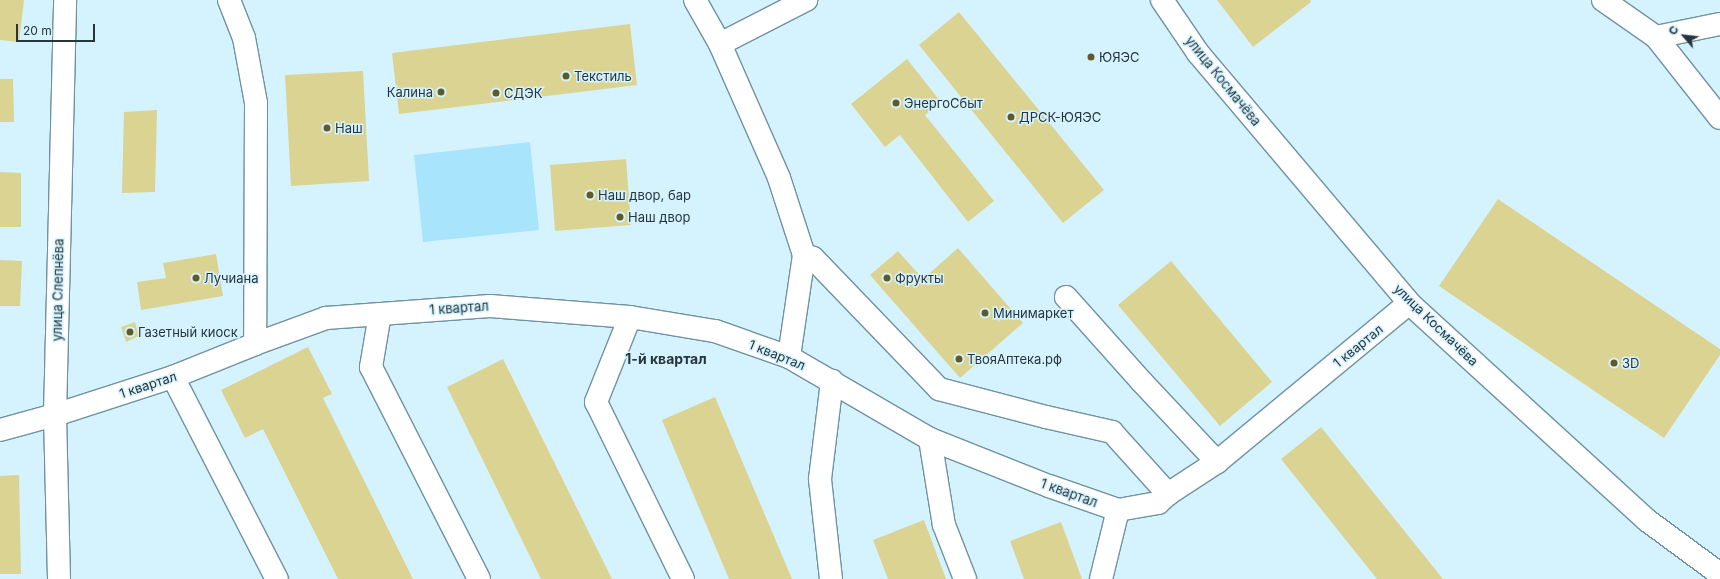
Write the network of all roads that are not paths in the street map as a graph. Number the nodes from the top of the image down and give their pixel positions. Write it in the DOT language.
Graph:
graph roads {
  1 [pos="65,0"];
  2 [pos="229,0"];
  3 [pos="695,0"];
  4 [pos="803,0"];
  5 [pos="1162,0"];
  6 [pos="1603,0"];
  7 [pos="1720,24"];
  8 [pos="1656,37"];
  9 [pos="720,44"];
  10 [pos="1720,118"];
  11 [pos="804,255"];
  12 [pos="1066,297"];
  13 [pos="1409,304"];
  14 [pos="380,314"];
  15 [pos="630,317"];
  16 [pos="255,344"];
  17 [pos="789,357"];
  18 [pos="172,377"];
  19 [pos="832,381"];
  20 [pos="55,415"];
  21 [pos="0,430"];
  22 [pos="930,439"];
  23 [pos="1217,462"];
  24 [pos="1168,494"];
  25 [pos="1118,510"];
  26 [pos="1720,574"];
  27 [pos="59,579"];
  28 [pos="277,579"];
  29 [pos="479,579"];
  30 [pos="683,579"];
  31 [pos="831,579"];
  32 [pos="965,579"];
  33 [pos="1101,579"];
  1 -- 20 [label="street, улица Слепнёва"];
  2 -- 16 [label="street"];
  3 -- 9 [label="street"];
  4 -- 9 [label="street"];
  5 -- 13 [label="street, улица Космачёва"];
  6 -- 8 [label="street"];
  7 -- 8 [label="street"];
  8 -- 10 [label="street"];
  9 -- 11 [label="street"];
  11 -- 17 [label="street"];
  11 -- 24 [label="street"];
  12 -- 23 [label="street"];
  13 -- 23 [label="street, 1 квартал"];
  13 -- 26 [label="street, улица Космачёва"];
  14 -- 15 [label="street, 1 квартал"];
  14 -- 16 [label="street, 1 квартал"];
  14 -- 29 [label="street"];
  15 -- 17 [label="street, 1 квартал"];
  15 -- 30 [label="street"];
  16 -- 18 [label="street, 1 квартал"];
  17 -- 19 [label="street, 1 квартал"];
  18 -- 20 [label="street, 1 квартал"];
  18 -- 28 [label="street"];
  19 -- 22 [label="street, 1 квартал"];
  19 -- 31 [label="street"];
  20 -- 21 [label="street, 1 квартал"];
  20 -- 27 [label="street, улица Слепнёва"];
  22 -- 25 [label="street, 1 квартал"];
  22 -- 32 [label="street"];
  23 -- 24 [label="street, 1 квартал"];
  24 -- 25 [label="street, 1 квартал"];
  25 -- 33 [label="street"];
}
